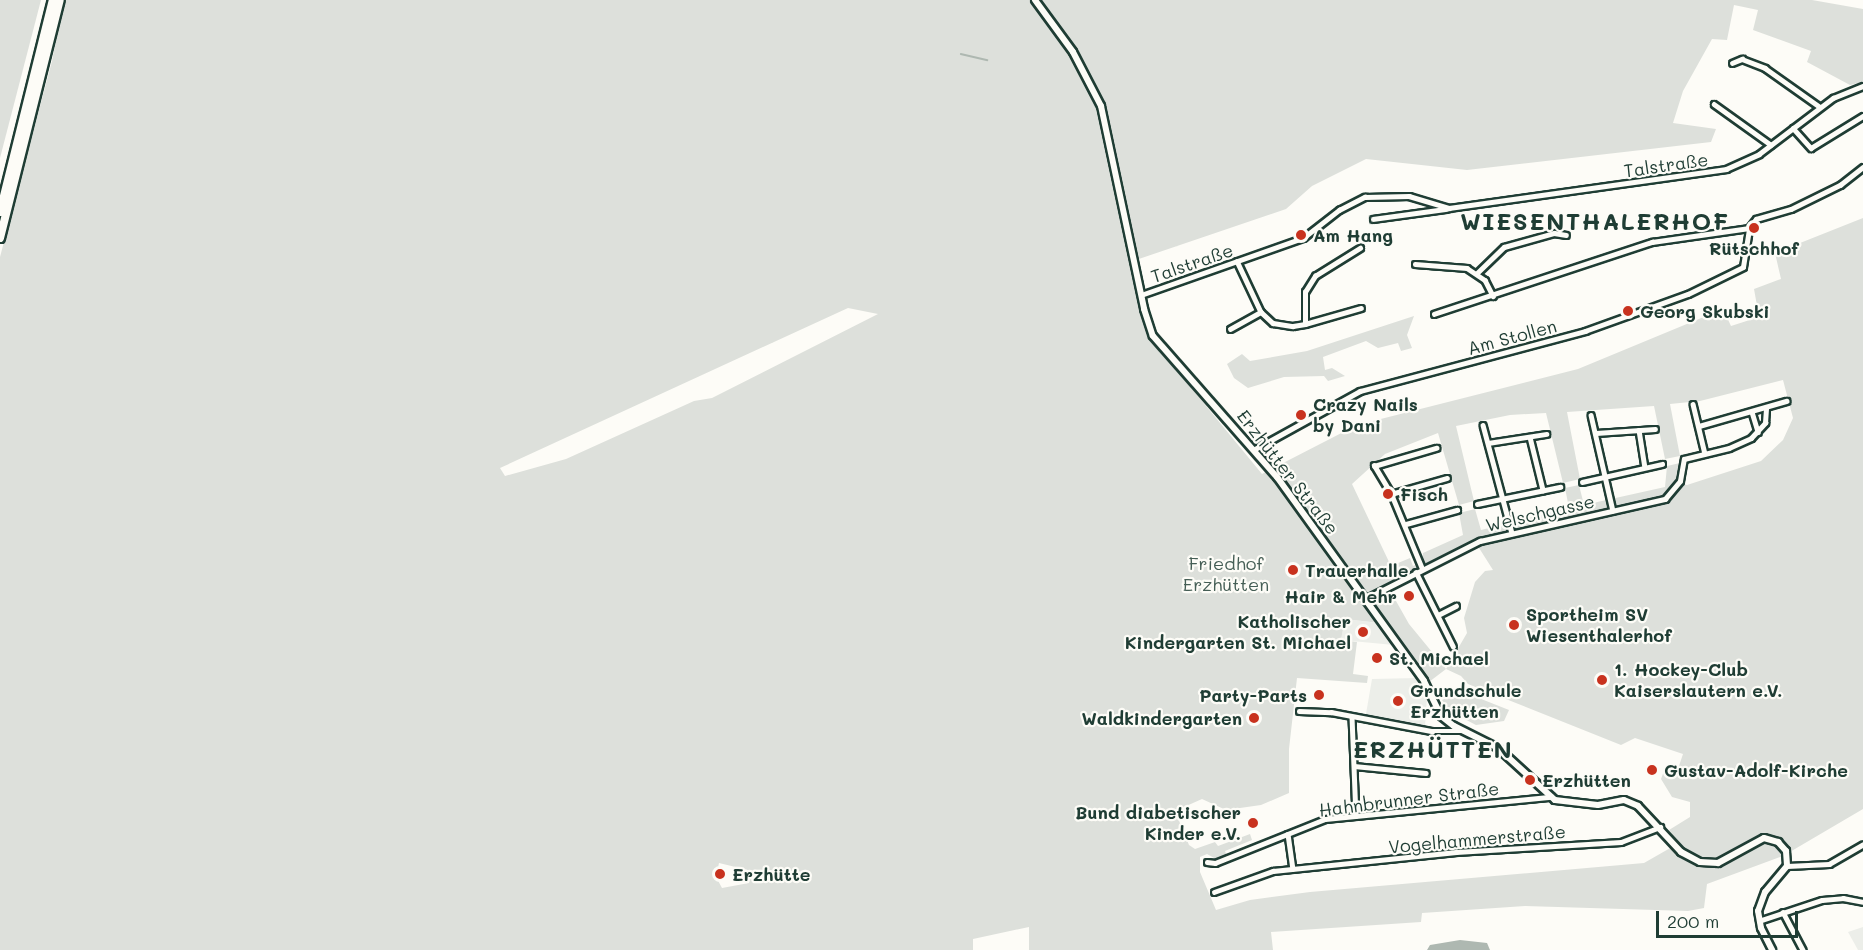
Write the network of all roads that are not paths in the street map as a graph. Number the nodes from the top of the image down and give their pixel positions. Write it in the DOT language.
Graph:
graph roads {
  1 [pos="53,0"];
  2 [pos="60,0"];
  3 [pos="1035,0"];
  4 [pos="1732,63"];
  5 [pos="1863,86"];
  6 [pos="1714,104"];
  7 [pos="1820,107"];
  8 [pos="1863,116"];
  9 [pos="1792,128"];
  10 [pos="1771,145"];
  11 [pos="1863,167"];
  12 [pos="1449,208"];
  13 [pos="0,212"];
  14 [pos="1373,219"];
  15 [pos="1749,228"];
  16 [pos="1566,235"];
  17 [pos="0,238"];
  18 [pos="1360,248"];
  19 [pos="1237,261"];
  20 [pos="1415,264"];
  21 [pos="1477,273"];
  22 [pos="1141,295"];
  23 [pos="1493,296"];
  24 [pos="1361,308"];
  25 [pos="1261,312"];
  26 [pos="1434,314"];
  27 [pos="1305,324"];
  28 [pos="1230,329"];
  29 [pos="1786,401"];
  30 [pos="1693,404"];
  31 [pos="1766,408"];
  32 [pos="1752,412"];
  33 [pos="1591,415"];
  34 [pos="1483,425"];
  35 [pos="1699,426"];
  36 [pos="1655,429"];
  37 [pos="1639,430"];
  38 [pos="1758,432"];
  39 [pos="1596,433"];
  40 [pos="1546,434"];
  41 [pos="1530,437"];
  42 [pos="1488,443"];
  43 [pos="1436,448"];
  44 [pos="1255,449"];
  45 [pos="1705,454"];
  46 [pos="1662,464"];
  47 [pos="1645,467"];
  48 [pos="1606,476"];
  49 [pos="1447,478"];
  50 [pos="1582,482"];
  51 [pos="1560,487"];
  52 [pos="1543,490"];
  53 [pos="1391,494"];
  54 [pos="1503,498"];
  55 [pos="1477,504"];
  56 [pos="1457,510"];
  57 [pos="1613,511"];
  58 [pos="1406,524"];
  59 [pos="1512,533"];
  60 [pos="1422,569"];
  61 [pos="1416,572"];
  62 [pos="1365,599"];
  63 [pos="1456,606"];
  64 [pos="1438,615"];
  65 [pos="1453,646"];
  66 [pos="1299,711"];
  67 [pos="1352,717"];
  68 [pos="1466,731"];
  69 [pos="1354,766"];
  70 [pos="1426,772"];
  71 [pos="1551,797"];
  72 [pos="1356,816"];
  73 [pos="1660,827"];
  74 [pos="1288,834"];
  75 [pos="1863,844"];
  76 [pos="1207,862"];
  77 [pos="1787,866"];
  78 [pos="1293,869"];
  79 [pos="1214,892"];
  80 [pos="1863,902"];
  81 [pos="1783,912"];
  82 [pos="1759,921"];
  83 [pos="1772,950"];
  84 [pos="1803,950"];
  1 -- 13 [label="highway"];
  2 -- 17 [label="highway"];
  3 -- 22 [label="street, Erzhütter Straße"];
  4 -- 7 [label="street"];
  5 -- 7 [label="street, Talstraße"];
  6 -- 10 [label="street"];
  7 -- 9 [label="street, Talstraße"];
  8 -- 9 [label="street"];
  9 -- 10 [label="street, Talstraße"];
  10 -- 12 [label="street, Talstraße"];
  11 -- 15 [label="street"];
  12 -- 14 [label="street, Talstraße"];
  12 -- 19 [label="street, Talstraße"];
  15 -- 23 [label="street"];
  15 -- 44 [label="street, Am Stollen"];
  16 -- 21 [label="street"];
  18 -- 27 [label="street"];
  19 -- 22 [label="street, Talstraße"];
  19 -- 25 [label="street"];
  20 -- 21 [label="street"];
  21 -- 23 [label="street"];
  22 -- 44 [label="street, Erzhütter Straße"];
  23 -- 26 [label="street"];
  24 -- 27 [label="street"];
  25 -- 27 [label="street"];
  25 -- 28 [label="street"];
  29 -- 31 [label="street"];
  30 -- 35 [label="street"];
  31 -- 32 [label="street"];
  31 -- 38 [label="street"];
  32 -- 35 [label="street"];
  32 -- 38 [label="street"];
  33 -- 39 [label="street"];
  34 -- 42 [label="street"];
  35 -- 45 [label="street"];
  36 -- 37 [label="street"];
  37 -- 39 [label="street"];
  37 -- 47 [label="street"];
  38 -- 45 [label="street, Welschgasse"];
  39 -- 48 [label="street"];
  40 -- 41 [label="street"];
  41 -- 42 [label="street"];
  41 -- 52 [label="street"];
  42 -- 54 [label="street"];
  43 -- 53 [label="street"];
  44 -- 62 [label="street, Erzhütter Straße"];
  45 -- 57 [label="street, Welschgasse"];
  46 -- 47 [label="street"];
  47 -- 48 [label="street"];
  48 -- 50 [label="street"];
  48 -- 57 [label="street"];
  49 -- 53 [label="street"];
  51 -- 52 [label="street"];
  52 -- 54 [label="street"];
  53 -- 58 [label="street"];
  54 -- 55 [label="street"];
  54 -- 59 [label="street"];
  56 -- 58 [label="street"];
  57 -- 59 [label="street, Welschgasse"];
  58 -- 60 [label="street"];
  59 -- 60 [label="street, Welschgasse"];
  60 -- 61 [label="street, Welschgasse"];
  61 -- 62 [label="street, Welschgasse"];
  61 -- 64 [label="street"];
  62 -- 68 [label="street, Erzhütter Straße"];
  63 -- 64 [label="street"];
  64 -- 65 [label="street"];
  66 -- 67 [label="street"];
  67 -- 68 [label="street"];
  67 -- 69 [label="street"];
  68 -- 71 [label="street, Erzhütter Straße"];
  69 -- 70 [label="street"];
  69 -- 72 [label="street"];
  71 -- 72 [label="street, Hahnbrunner Straße"];
  71 -- 73 [label="street"];
  72 -- 74 [label="street, Hahnbrunner Straße"];
  73 -- 77 [label="street"];
  73 -- 78 [label="street, Vogelhammerstraße"];
  74 -- 76 [label="street, Hahnbrunner Straße"];
  74 -- 78 [label="street"];
  75 -- 77 [label="street"];
  77 -- 82 [label="street"];
  78 -- 79 [label="street, Vogelhammerstraße"];
  80 -- 81 [label="street"];
  81 -- 82 [label="street"];
  81 -- 84 [label="street"];
  82 -- 83 [label="street"];
}
